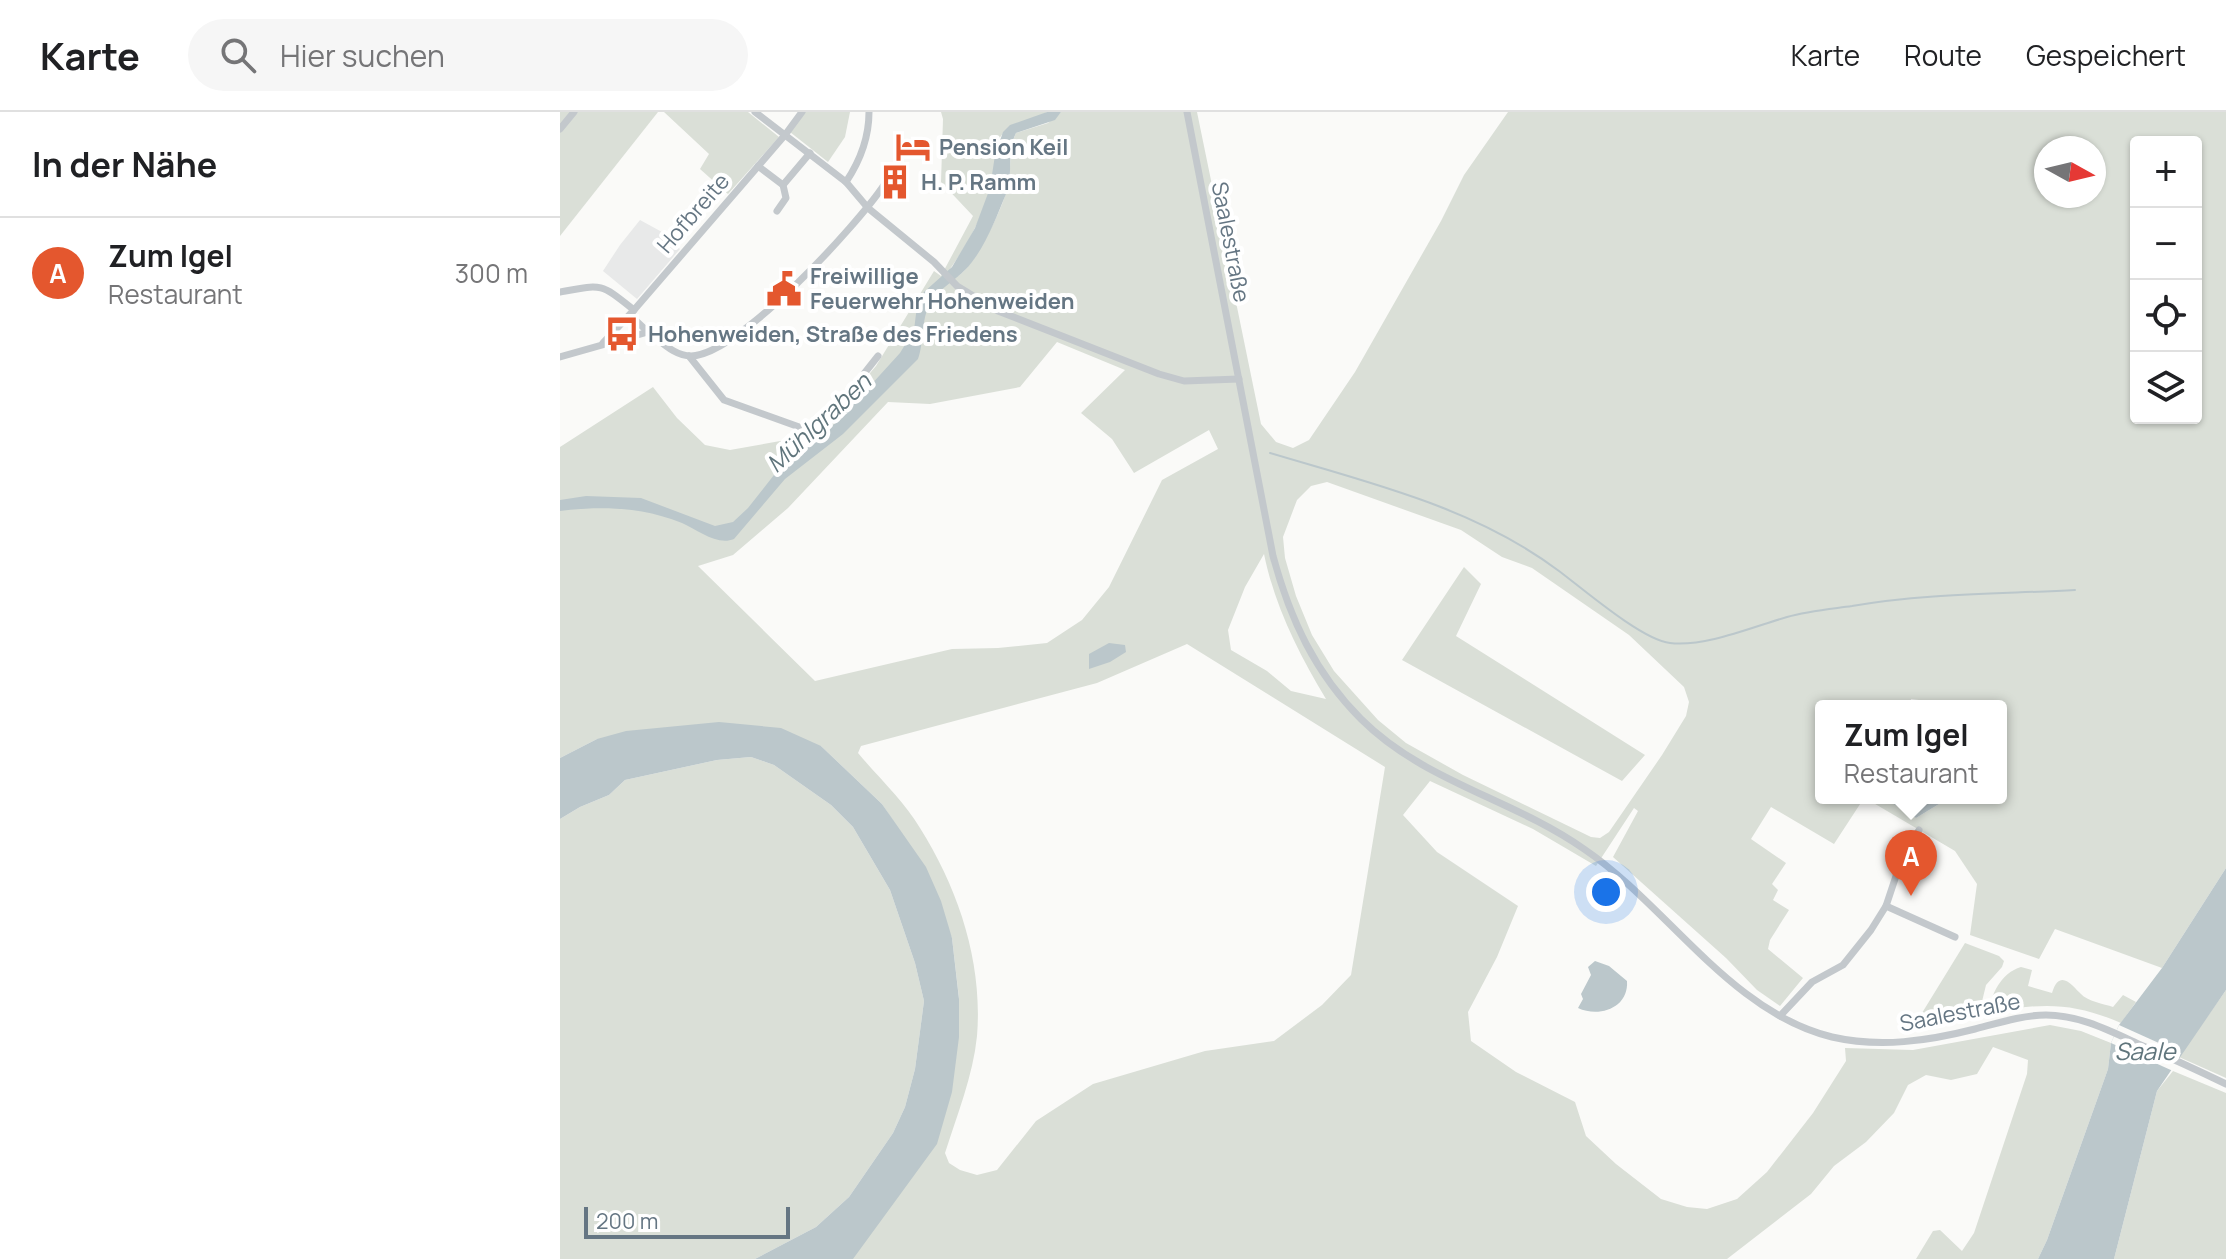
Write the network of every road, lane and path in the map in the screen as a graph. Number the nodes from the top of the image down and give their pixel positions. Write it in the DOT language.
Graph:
graph roads {
  1 [pos="574,112"];
  2 [pos="755,112"];
  3 [pos="802,112"];
  4 [pos="869,112"];
  5 [pos="1187,112"];
  6 [pos="560,129"];
  7 [pos="785,135"];
  8 [pos="810,153"];
  9 [pos="758,166"];
  10 [pos="846,182"];
  11 [pos="783,185"];
  12 [pos="884,185"];
  13 [pos="868,208"];
  14 [pos="777,211"];
  15 [pos="560,292"];
  16 [pos="632,313"];
  17 [pos="648,332"];
  18 [pos="601,345"];
  19 [pos="689,356"];
  20 [pos="878,356"];
  21 [pos="560,357"];
  22 [pos="1239,379"];
  23 [pos="1919,830"];
  24 [pos="1886,906"];
  25 [pos="1955,937"];
  26 [pos="1780,1016"];
  27 [pos="2226,1084"];
  1 -- 6 [label="street"];
  2 -- 7 [label="street"];
  3 -- 7 [label="street, Hofbreite"];
  4 -- 10 [label="street"];
  5 -- 22 [label="street, Saalestraße"];
  7 -- 8 [label="street"];
  7 -- 9 [label="street, Hofbreite"];
  8 -- 10 [label="street"];
  8 -- 11 [label="street"];
  9 -- 11 [label="street"];
  9 -- 16 [label="street, Hofbreite"];
  10 -- 13 [label="street"];
  11 -- 14 [label="street"];
  12 -- 13 [label="street"];
  13 -- 19 [label="street"];
  13 -- 22 [label="street"];
  15 -- 16 [label="street"];
  16 -- 17 [label="street"];
  16 -- 18 [label="street, Hofbreite"];
  17 -- 18 [label="street"];
  17 -- 19 [label="street"];
  18 -- 21 [label="street"];
  19 -- 20 [label="street"];
  22 -- 26 [label="street, Saalestraße"];
  23 -- 24 [label="street"];
  24 -- 25 [label="street"];
  24 -- 26 [label="street"];
  26 -- 27 [label="street, Saalestraße"];
}
